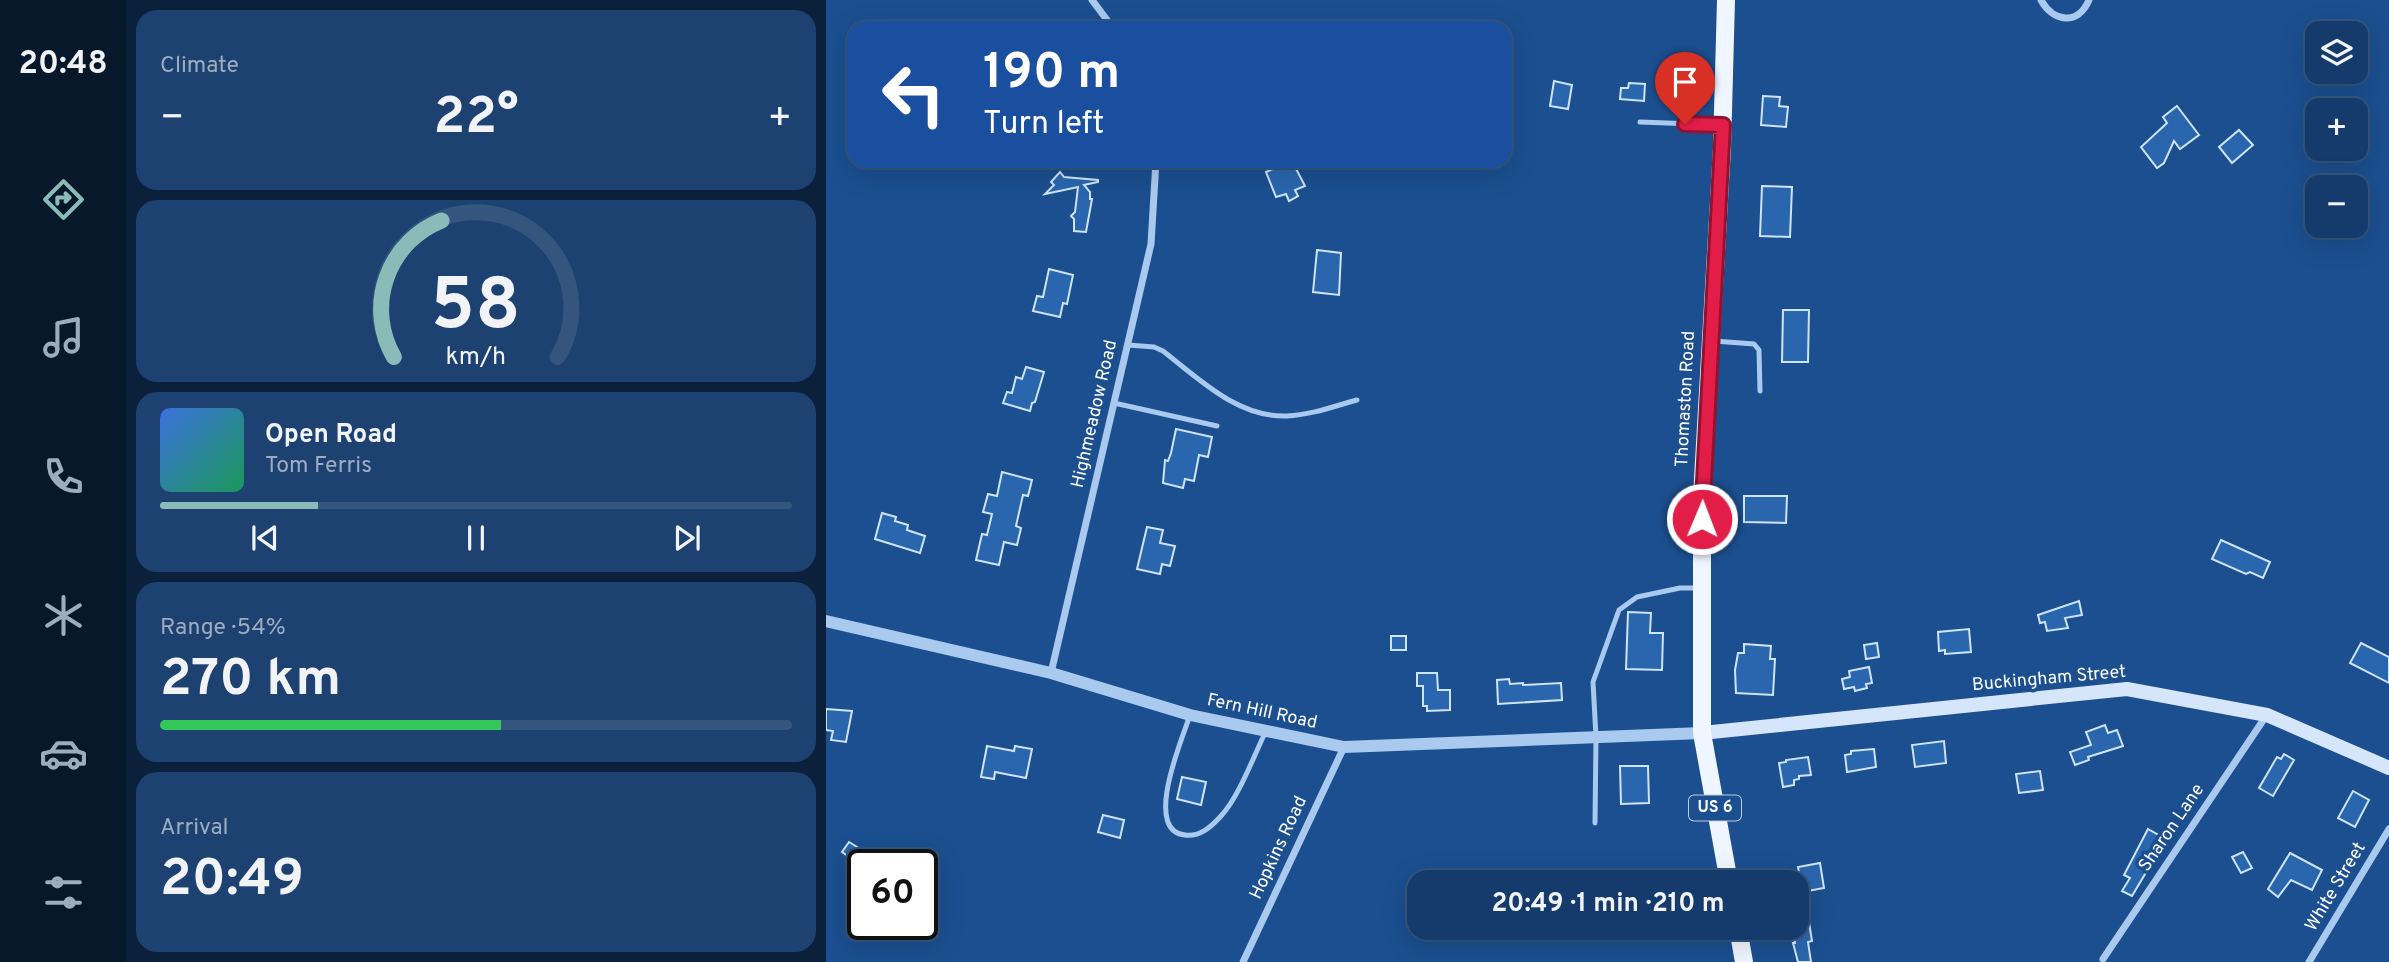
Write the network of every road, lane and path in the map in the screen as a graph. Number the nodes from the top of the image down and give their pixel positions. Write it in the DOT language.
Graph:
graph roads {
  1 [pos="1092,0"];
  2 [pos="1726,0"];
  3 [pos="2041,0"];
  4 [pos="2089,0"];
  5 [pos="1108,21"];
  6 [pos="1640,122"];
  7 [pos="1723,125"];
  8 [pos="1156,168"];
  9 [pos="1711,341"];
  10 [pos="1128,345"];
  11 [pos="1760,391"];
  12 [pos="1357,400"];
  13 [pos="1114,403"];
  14 [pos="1217,426"];
  15 [pos="1702,588"];
  16 [pos="826,621"];
  17 [pos="1051,673"];
  18 [pos="1190,715"];
  19 [pos="2267,715"];
  20 [pos="1266,731"];
  21 [pos="1702,733"];
  22 [pos="1596,737"];
  23 [pos="1344,747"];
  24 [pos="2389,768"];
  25 [pos="1595,823"];
  26 [pos="2389,829"];
  27 [pos="1727,870"];
  28 [pos="1740,940"];
  29 [pos="2103,959"];
  30 [pos="1243,962"];
  31 [pos="1744,962"];
  32 [pos="2309,962"];
  1 -- 5 [label="street"];
  2 -- 7 [label="main road, Thomaston Road / US 6"];
  3 -- 4 [label="street"];
  6 -- 7 [label="lane"];
  7 -- 9 [label="main road, Thomaston Road / US 6"];
  8 -- 10 [label="street, Highmeadow Road"];
  9 -- 11 [label="lane"];
  9 -- 15 [label="main road, Thomaston Road / US 6"];
  10 -- 12 [label="lane"];
  10 -- 13 [label="street, Highmeadow Road"];
  13 -- 14 [label="lane"];
  13 -- 17 [label="street, Highmeadow Road"];
  15 -- 21 [label="main road, Thomaston Road / US 6"];
  15 -- 22 [label="lane"];
  16 -- 17 [label="street, Fern Hill Road"];
  17 -- 18 [label="street, Fern Hill Road"];
  18 -- 20 [label="street, Fern Hill Road"];
  18 -- 20 [label="lane"];
  19 -- 21 [label="main road, Buckingham Street"];
  19 -- 24 [label="main road, Buckingham Street"];
  19 -- 29 [label="street, Sharon Lane"];
  20 -- 23 [label="street, Fern Hill Road"];
  21 -- 22 [label="street, Fern Hill Road"];
  21 -- 27 [label="main road, Thomaston Road / US 6"];
  22 -- 23 [label="street, Fern Hill Road"];
  22 -- 25 [label="lane"];
  23 -- 30 [label="street, Hopkins Road"];
  26 -- 32 [label="street, White Street"];
  28 -- 31 [label="main road"];
}
